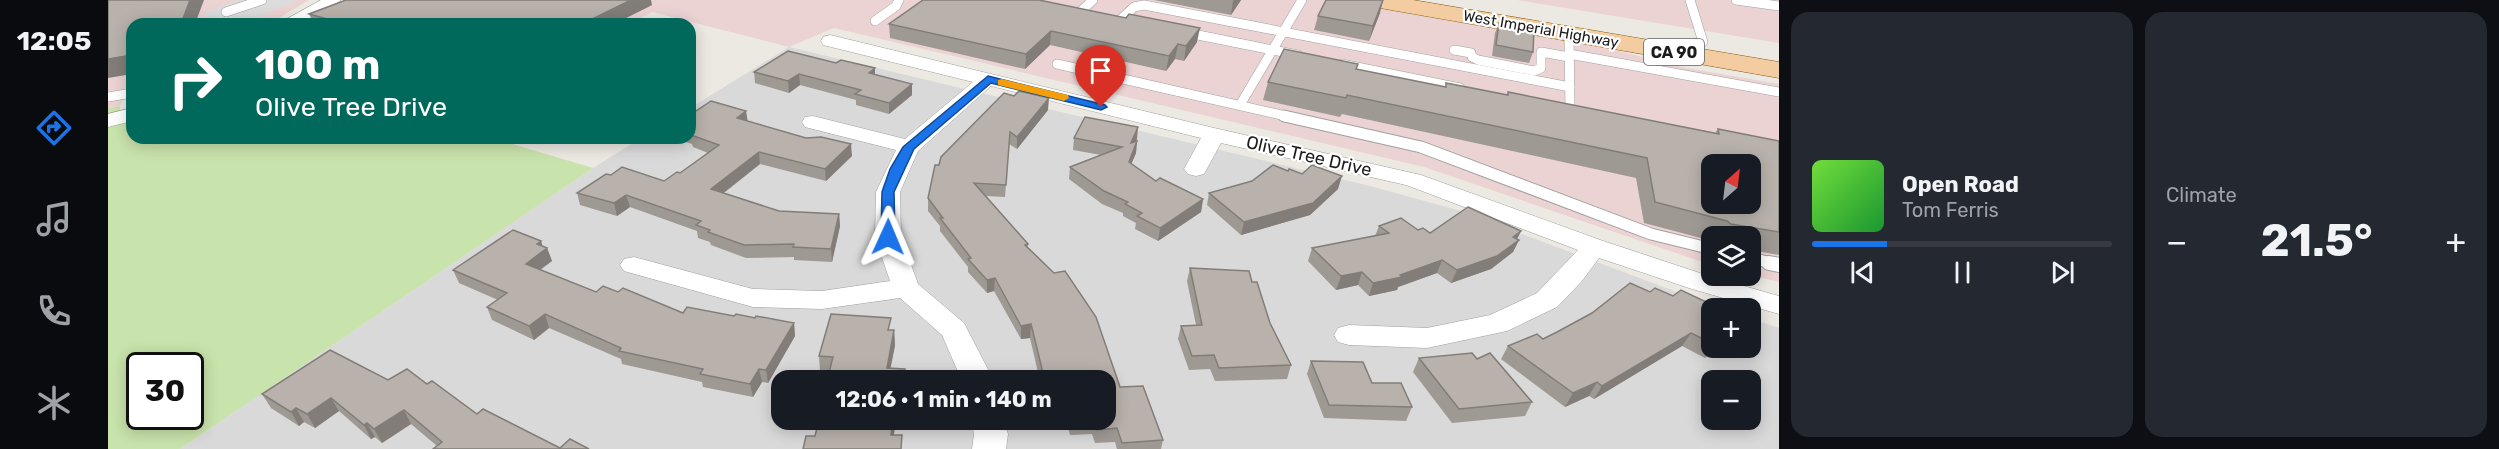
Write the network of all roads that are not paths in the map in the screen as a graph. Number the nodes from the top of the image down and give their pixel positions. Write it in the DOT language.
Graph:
graph roads {
  1 [pos="262,0"];
  2 [pos="899,0"];
  3 [pos="1093,0"];
  4 [pos="1302,0"];
  5 [pos="1374,0"];
  6 [pos="1454,0"];
  7 [pos="1690,0"];
  8 [pos="1736,0"];
  9 [pos="335,1"];
  10 [pos="1779,6"];
  11 [pos="226,12"];
  12 [pos="1090,14"];
  13 [pos="302,18"];
  14 [pos="1110,18"];
  15 [pos="1120,20"];
  16 [pos="874,21"];
  17 [pos="1132,22"];
  18 [pos="1179,32"];
  19 [pos="1283,32"];
  20 [pos="830,41"];
  21 [pos="1703,42"];
  22 [pos="1569,48"];
  23 [pos="1271,50"];
  24 [pos="1454,50"];
  25 [pos="1779,55"];
  26 [pos="1306,57"];
  27 [pos="1329,61"];
  28 [pos="1057,64"];
  29 [pos="1779,70"];
  30 [pos="988,79"];
  31 [pos="1570,87"];
  32 [pos="1467,89"];
  33 [pos="1779,92"];
  34 [pos="126,94"];
  35 [pos="108,97"];
  36 [pos="1240,105"];
  37 [pos="1558,107"];
  38 [pos="1570,110"];
  39 [pos="1593,114"];
  40 [pos="126,116"];
  41 [pos="108,121"];
  42 [pos="813,122"];
  43 [pos="1214,135"];
  44 [pos="909,147"];
  45 [pos="1196,169"];
  46 [pos="1701,246"];
  47 [pos="1594,247"];
  48 [pos="1761,261"];
  49 [pos="633,265"];
  50 [pos="1779,265"];
  51 [pos="906,288"];
  52 [pos="1779,304"];
  53 [pos="1349,335"];
  54 [pos="973,370"];
  55 [pos="990,430"];
  56 [pos="989,449"];
  1 -- 11 [label="lane"];
  2 -- 16 [label="lane"];
  3 -- 12 [label="lane"];
  4 -- 19 [label="lane"];
  5 -- 22 [label="main road, West Imperial Highway / CA 90"];
  6 -- 21 [label="main road, West Imperial Highway / CA 90"];
  7 -- 21 [label="lane"];
  8 -- 10 [label="lane"];
  9 -- 13 [label="street"];
  14 -- 15 [label="lane"];
  15 -- 17 [label="lane"];
  15 -- 19 [label="lane"];
  18 -- 23 [label="lane"];
  19 -- 23 [label="lane"];
  19 -- 31 [label="lane"];
  20 -- 30 [label="street, Olive Tree Drive"];
  21 -- 25 [label="main road, West Imperial Highway / CA 90"];
  22 -- 24 [label="lane"];
  22 -- 29 [label="main road, West Imperial Highway / CA 90"];
  22 -- 31 [label="lane"];
  22 -- 33 [label="lane"];
  23 -- 26 [label="lane"];
  23 -- 36 [label="lane"];
  27 -- 32 [label="lane"];
  28 -- 36 [label="lane"];
  30 -- 43 [label="street, Olive Tree Drive"];
  30 -- 44 [label="street"];
  31 -- 38 [label="lane"];
  34 -- 35 [label="lane"];
  36 -- 46 [label="lane"];
  37 -- 38 [label="lane"];
  38 -- 39 [label="lane"];
  40 -- 41 [label="street"];
  42 -- 44 [label="street"];
  43 -- 45 [label="street"];
  43 -- 47 [label="street, Olive Tree Drive"];
  44 -- 51 [label="street"];
  47 -- 52 [label="street, Olive Tree Drive"];
  47 -- 53 [label="street"];
  48 -- 50 [label="lane"];
  49 -- 51 [label="street"];
  51 -- 54 [label="street"];
  55 -- 56 [label="street"];
}
